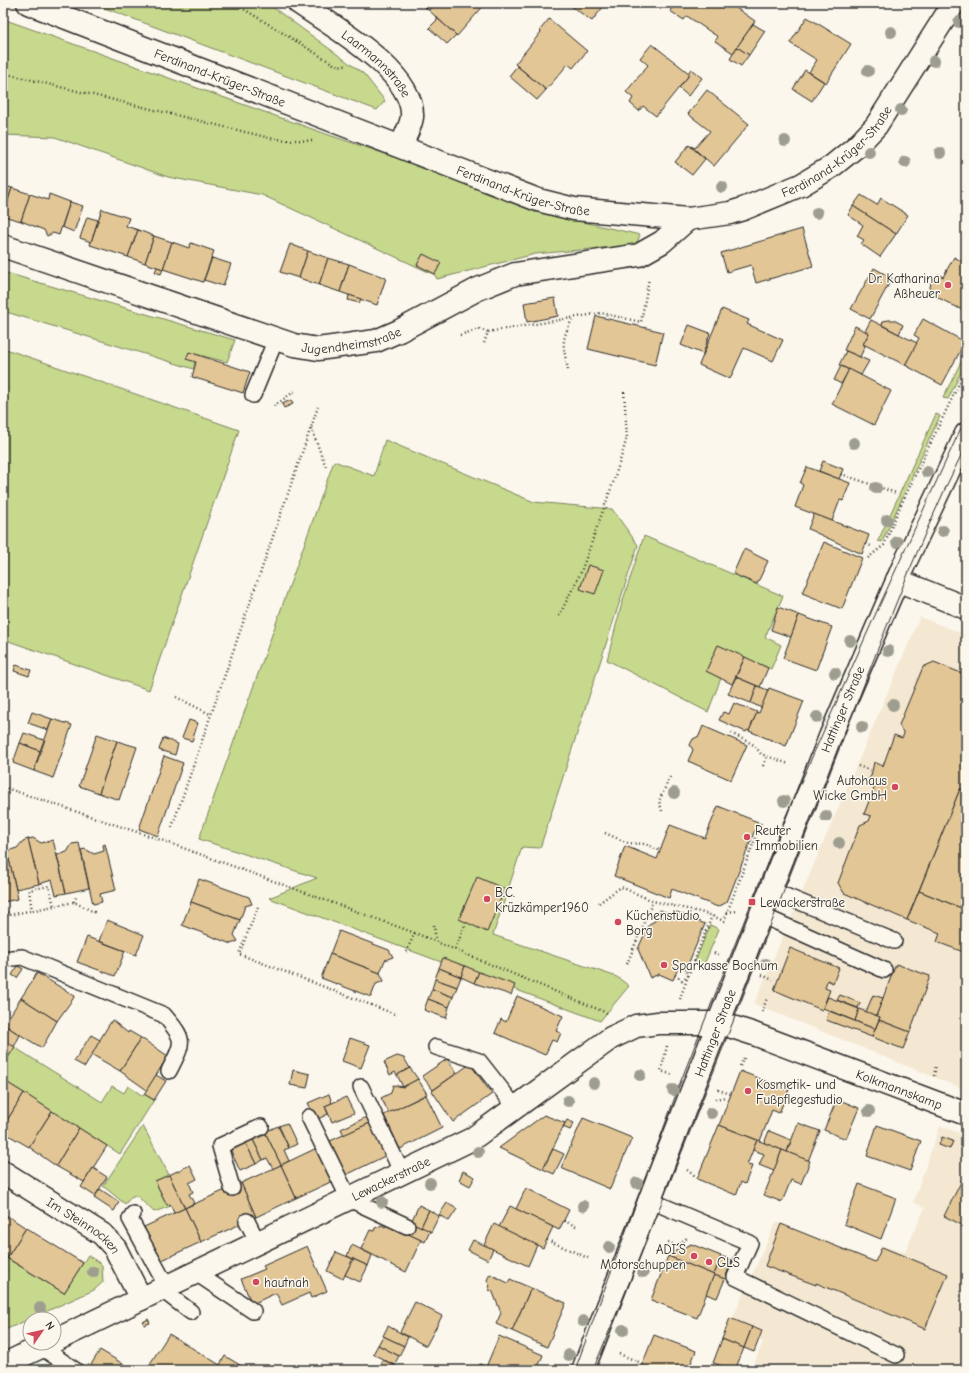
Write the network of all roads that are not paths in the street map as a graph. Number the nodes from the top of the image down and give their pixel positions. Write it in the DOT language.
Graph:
graph roads {
  1 [pos="28,3"];
  2 [pos="299,3"];
  3 [pos="954,3"];
  4 [pos="401,146"];
  5 [pos="688,219"];
  6 [pos="3,246"];
  7 [pos="276,339"];
  8 [pos="253,394"];
  9 [pos="966,434"];
  10 [pos="897,580"];
  11 [pos="966,608"];
  12 [pos="771,890"];
  13 [pos="761,915"];
  14 [pos="894,941"];
  15 [pos="3,959"];
  16 [pos="884,970"];
  17 [pos="720,1023"];
  18 [pos="436,1047"];
  19 [pos="169,1071"];
  20 [pos="361,1088"];
  21 [pos="516,1108"];
  22 [pos="966,1114"];
  23 [pos="309,1117"];
  24 [pos="261,1126"];
  25 [pos="3,1172"];
  26 [pos="402,1173"];
  27 [pos="232,1188"];
  28 [pos="349,1199"];
  29 [pos="649,1200"];
  30 [pos="133,1214"];
  31 [pos="247,1221"];
  32 [pos="407,1226"];
  33 [pos="258,1243"];
  34 [pos="196,1273"];
  35 [pos="164,1288"];
  36 [pos="141,1299"];
  37 [pos="254,1311"];
  38 [pos="191,1312"];
  39 [pos="62,1337"];
  40 [pos="31,1351"];
  41 [pos="55,1351"];
  42 [pos="896,1355"];
  43 [pos="5,1362"];
  44 [pos="75,1370"];
  45 [pos="583,1370"];
  1 -- 4 [label="street, Ferdinand-Krüger-Straße"];
  2 -- 4 [label="street, Laarmannstraße"];
  3 -- 5 [label="street, Ferdinand-Krüger-Straße"];
  4 -- 5 [label="street, Ferdinand-Krüger-Straße"];
  5 -- 7 [label="street, Jugendheimstraße"];
  6 -- 7 [label="street, Jugendheimstraße"];
  7 -- 8 [label="lane"];
  9 -- 10 [label="street, Hattinger Straße"];
  10 -- 11 [label="street"];
  10 -- 12 [label="street, Hattinger Straße"];
  12 -- 13 [label="street, Hattinger Straße"];
  12 -- 14 [label="lane"];
  13 -- 16 [label="lane"];
  13 -- 17 [label="street, Hattinger Straße"];
  15 -- 19 [label="lane"];
  17 -- 21 [label="street, Lewackerstraße"];
  17 -- 22 [label="street, Kolkmannskamp"];
  17 -- 29 [label="street, Hattinger Straße"];
  18 -- 21 [label="lane"];
  20 -- 26 [label="lane"];
  21 -- 26 [label="street, Lewackerstraße"];
  23 -- 28 [label="lane"];
  24 -- 27 [label="lane"];
  25 -- 36 [label="street, Im Steinnocken"];
  26 -- 28 [label="street, Lewackerstraße"];
  28 -- 32 [label="lane"];
  28 -- 33 [label="street, Lewackerstraße"];
  29 -- 42 [label="lane"];
  29 -- 45 [label="street, Hattinger Straße"];
  30 -- 35 [label="lane"];
  31 -- 33 [label="lane"];
  33 -- 34 [label="street, Lewackerstraße"];
  34 -- 35 [label="street, Lewackerstraße"];
  34 -- 37 [label="lane"];
  35 -- 36 [label="street, Lewackerstraße"];
  35 -- 38 [label="lane"];
  36 -- 39 [label="street, Lewackerstraße"];
  40 -- 43 [label="street, Lewackerstraße"];
  41 -- 44 [label="lane"];
}
